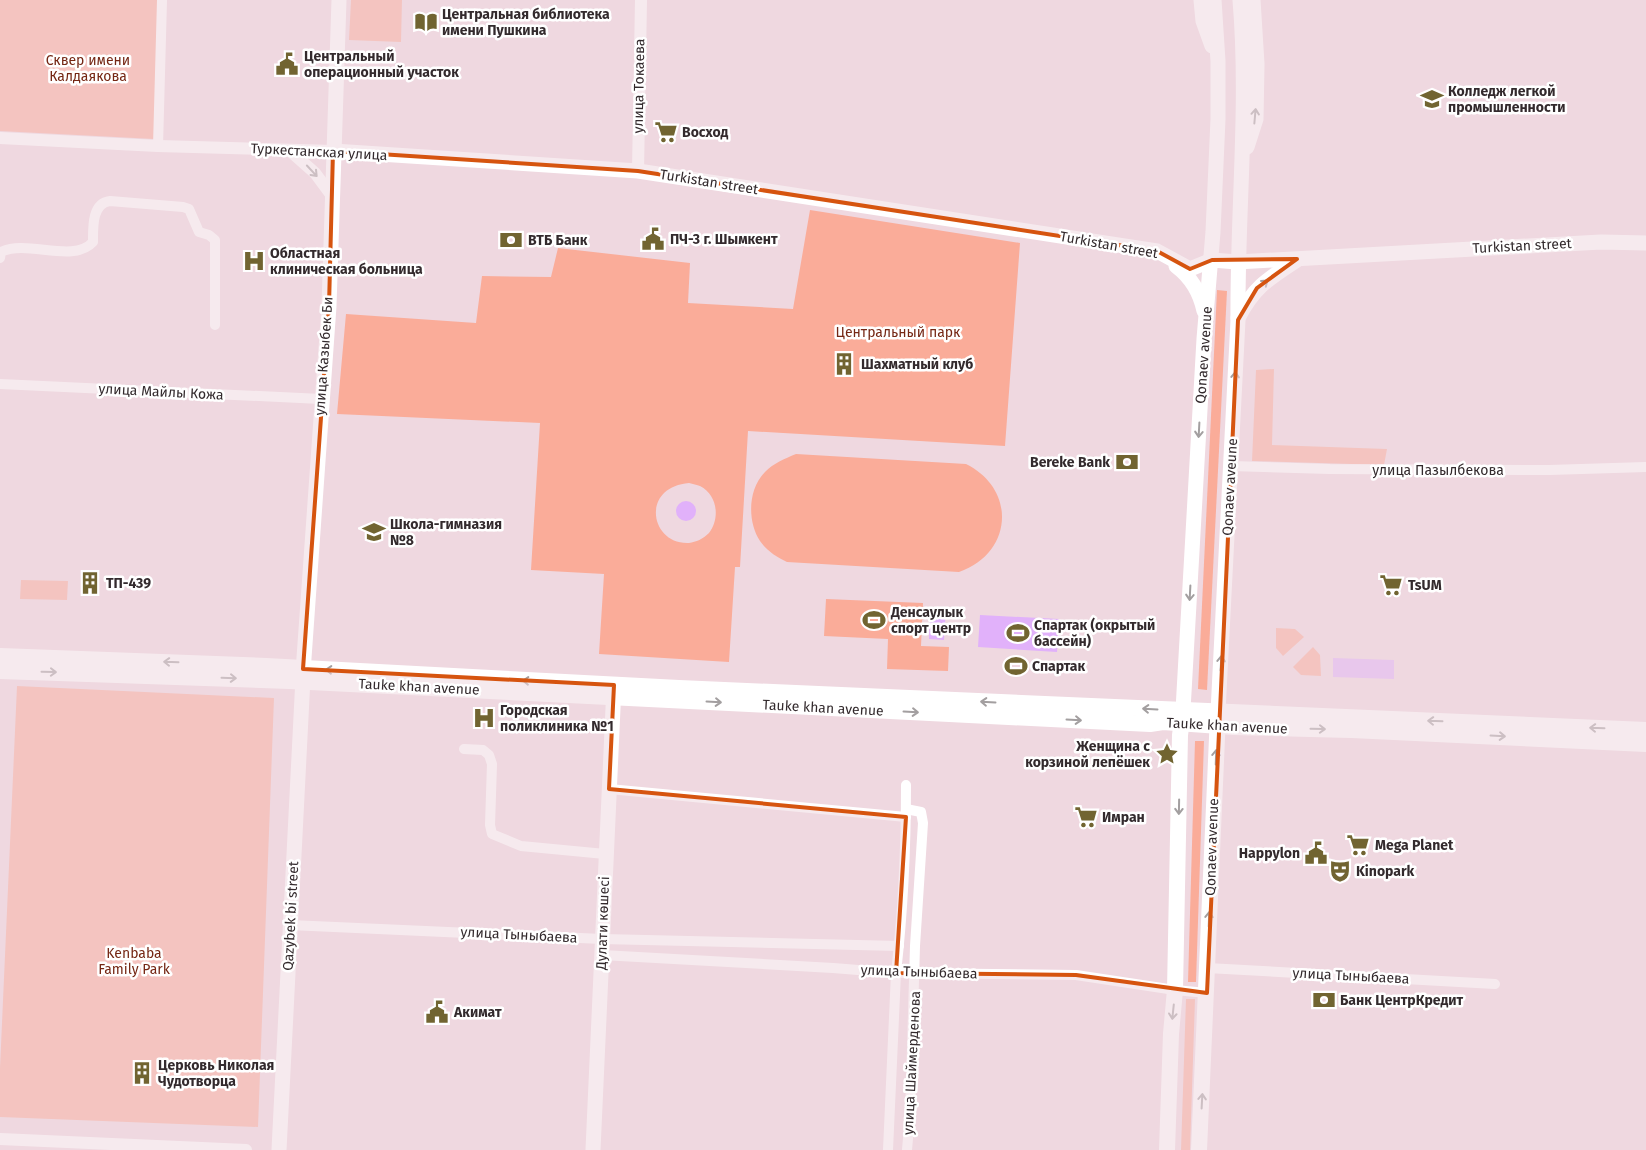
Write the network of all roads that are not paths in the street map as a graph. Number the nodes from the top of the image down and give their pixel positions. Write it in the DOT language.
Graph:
graph roads {
  1 [pos="162,0"];
  2 [pos="339,0"];
  3 [pos="641,0"];
  4 [pos="1202,0"];
  5 [pos="1214,0"];
  6 [pos="1240,0"];
  7 [pos="1253,0"];
  8 [pos="1255,25"];
  9 [pos="1243,41"];
  10 [pos="1218,61"];
  11 [pos="0,138"];
  12 [pos="158,146"];
  13 [pos="289,150"];
  14 [pos="333,151"];
  15 [pos="1242,162"];
  16 [pos="638,171"];
  17 [pos="332,196"];
  18 [pos="1644,241"];
  19 [pos="1157,251"];
  20 [pos="0,258"];
  21 [pos="1297,259"];
  22 [pos="1212,260"];
  23 [pos="1237,262"];
  24 [pos="1206,316"];
  25 [pos="1238,320"];
  26 [pos="215,325"];
  27 [pos="0,384"];
  28 [pos="322,399"];
  29 [pos="1231,466"];
  30 [pos="1646,467"];
  31 [pos="0,656"];
  32 [pos="0,671"];
  33 [pos="303,675"];
  34 [pos="613,691"];
  35 [pos="1182,717"];
  36 [pos="1218,719"];
  37 [pos="1150,724"];
  38 [pos="1646,730"];
  39 [pos="1646,744"];
  40 [pos="464,749"];
  41 [pos="1180,758"];
  42 [pos="906,785"];
  43 [pos="609,788"];
  44 [pos="906,813"];
  45 [pos="605,854"];
  46 [pos="290,925"];
  47 [pos="602,939"];
  48 [pos="899,946"];
  49 [pos="602,954"];
  50 [pos="1207,968"];
  51 [pos="896,973"];
  52 [pos="916,974"];
  53 [pos="1495,984"];
  54 [pos="1175,990"];
  55 [pos="1206,992"];
  56 [pos="1167,1133"];
  57 [pos="0,1139"];
  58 [pos="246,1150"];
  59 [pos="279,1150"];
  60 [pos="593,1150"];
  61 [pos="888,1150"];
  62 [pos="907,1150"];
  63 [pos="1158,1150"];
  64 [pos="1167,1150"];
  65 [pos="1199,1150"];
  1 -- 12 [label="street"];
  2 -- 14 [label="main road, улица Казыбек Би"];
  3 -- 16 [label="street, улица Токаева"];
  4 -- 10 [label="main road"];
  5 -- 10 [label="main road, Qonaev avenue"];
  6 -- 9 [label="main road"];
  7 -- 8 [label="main road"];
  8 -- 9 [label="main road"];
  15 -- 8 [label="main road, one-way"];
  9 -- 15 [label="main road"];
  10 -- 22 [label="main road, Qonaev avenue"];
  11 -- 12 [label="street, Туркестанская улица"];
  12 -- 13 [label="street, Туркестанская улица"];
  13 -- 14 [label="street, Туркестанская улица"];
  13 -- 17 [label="street, one-way"];
  14 -- 16 [label="main road, Туркестанская улица"];
  14 -- 17 [label="main road, улица Казыбек Би"];
  15 -- 23 [label="main road"];
  16 -- 19 [label="main road, Turkistan street"];
  17 -- 28 [label="main road, улица Казыбек Би"];
  18 -- 21 [label="main road, Turkistan street"];
  19 -- 22 [label="main road, Turkistan street"];
  19 -- 24 [label="main road"];
  20 -- 26 [label="street"];
  21 -- 23 [label="main road, Turkistan street"];
  25 -- 21 [label="main road, one-way"];
  22 -- 23 [label="main road, Turkistan street"];
  22 -- 24 [label="main road, Qonaev avenue"];
  23 -- 25 [label="main road, Qonaev aveune"];
  24 -- 35 [label="main road, Qonaev avenue, one-way"];
  29 -- 25 [label="main road, Qonaev aveune, one-way"];
  27 -- 28 [label="street, улица Майлы Кожа"];
  28 -- 33 [label="main road, улица Казыбек Би"];
  29 -- 30 [label="street, улица Пазылбекова"];
  36 -- 29 [label="main road, Qonaev aveune, one-way"];
  33 -- 31 [label="main road, Tauke khan avenue, one-way"];
  32 -- 33 [label="main road, Tauke khan avenue, one-way"];
  33 -- 34 [label="main road, Tauke khan avenue"];
  33 -- 46 [label="main road, Qazybek bi street"];
  35 -- 34 [label="main road, Tauke khan avenue, one-way"];
  34 -- 37 [label="main road, Tauke khan avenue, one-way"];
  34 -- 43 [label="main road, Дулати көшесі"];
  35 -- 36 [label="main road, Tauke khan avenue"];
  35 -- 37 [label="main road, Tauke khan avenue"];
  35 -- 41 [label="main road"];
  38 -- 36 [label="main road, Tauke khan avenue, one-way"];
  36 -- 39 [label="main road, Tauke khan avenue, one-way"];
  50 -- 36 [label="main road, Qonaev avenue, one-way"];
  37 -- 41 [label="main road"];
  40 -- 45 [label="street"];
  41 -- 54 [label="main road, one-way"];
  42 -- 44 [label="street, улица Шаймерденова"];
  43 -- 44 [label="street"];
  43 -- 45 [label="main road, Дулати көшесі"];
  44 -- 48 [label="street, улица Шаймерденова"];
  44 -- 52 [label="street, улица Шаймерденова"];
  45 -- 47 [label="main road, Дулати көшесі"];
  46 -- 47 [label="street, улица Тыныбаева"];
  46 -- 59 [label="main road, Qazybek bi street"];
  47 -- 48 [label="street, улица Тыныбаева"];
  47 -- 49 [label="main road, Дулати көшесі"];
  48 -- 51 [label="street, улица Шаймерденова"];
  49 -- 51 [label="street, улица Тыныбаева"];
  49 -- 60 [label="main road, Дулати көшесі"];
  50 -- 53 [label="street, улица Тыныбаева"];
  50 -- 55 [label="main road, Qonaev avenue"];
  51 -- 52 [label="street, улица Тыныбаева"];
  51 -- 61 [label="street, улица Шаймерденова"];
  52 -- 54 [label="street, улица Тыныбаева"];
  52 -- 62 [label="street, улица Шаймерденова"];
  54 -- 55 [label="street, улица Тыныбаева"];
  54 -- 56 [label="main road, one-way"];
  65 -- 55 [label="main road, one-way"];
  56 -- 63 [label="main road"];
  56 -- 64 [label="main road"];
  57 -- 58 [label="street"];
}
